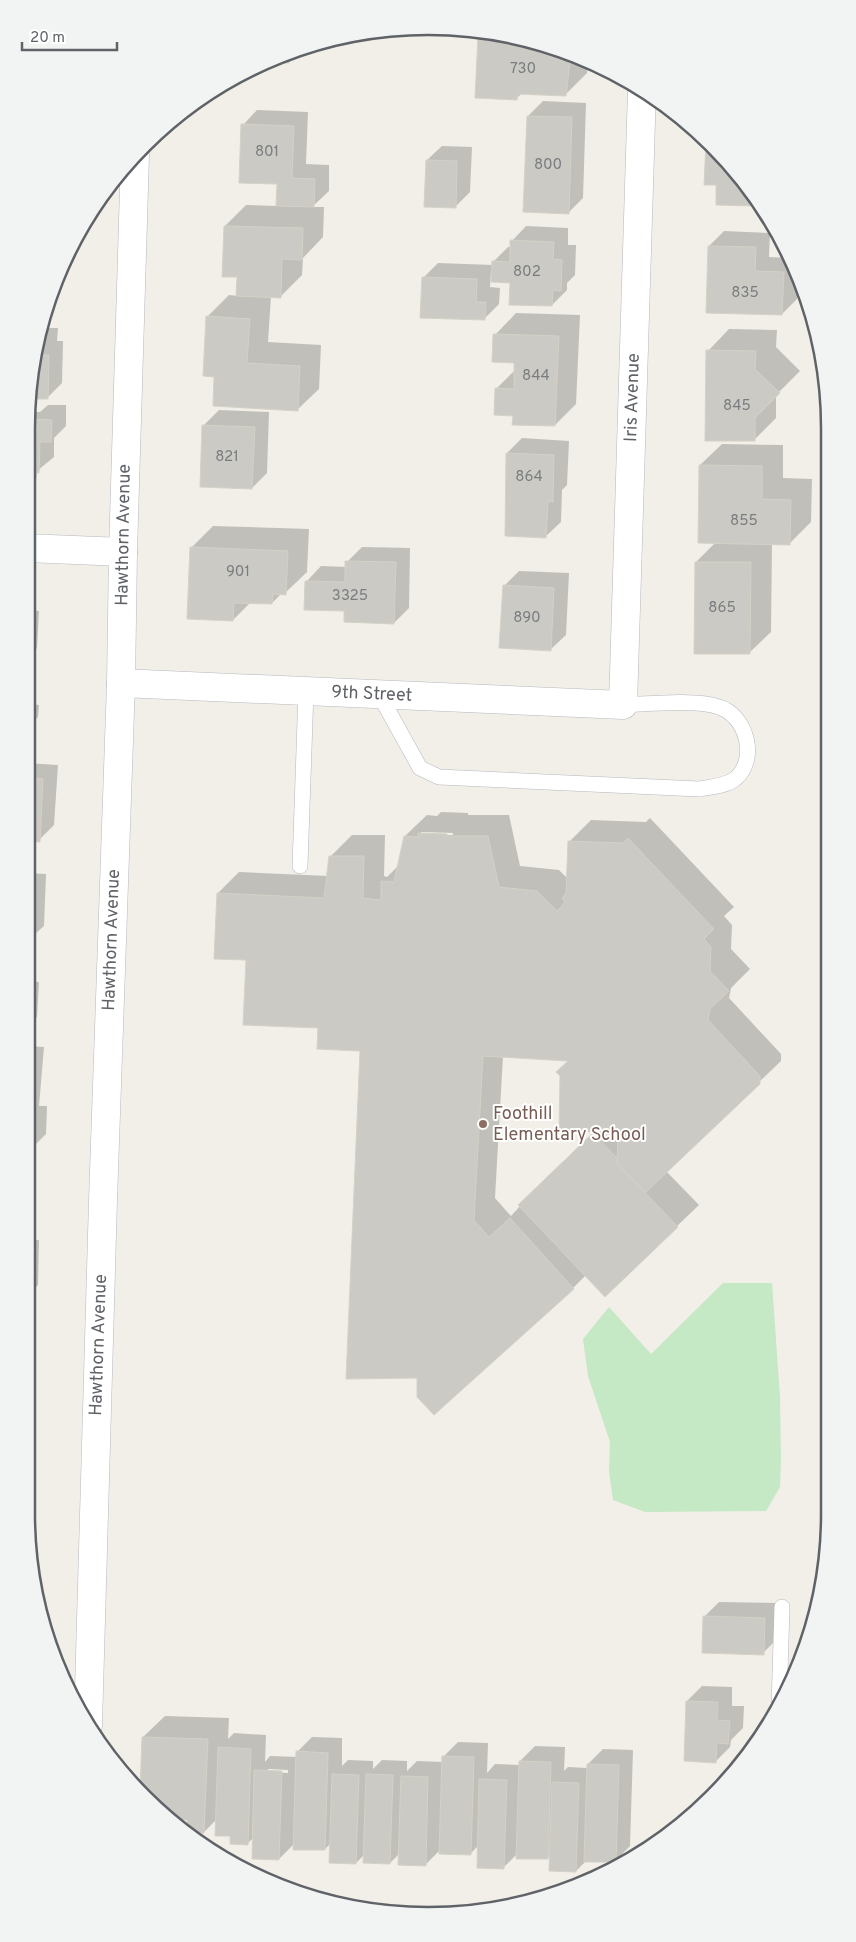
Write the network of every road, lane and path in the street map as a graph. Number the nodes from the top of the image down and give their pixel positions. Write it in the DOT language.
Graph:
graph roads {
  1 [pos="642,98"];
  2 [pos="135,167"];
  3 [pos="35,548"];
  4 [pos="123,552"];
  5 [pos="121,683"];
  6 [pos="306,691"];
  7 [pos="379,694"];
  8 [pos="624,705"];
  9 [pos="300,866"];
  10 [pos="782,1607"];
  11 [pos="780,1689"];
  12 [pos="88,1711"];
  1 -- 8 [label="street, Iris Avenue"];
  2 -- 4 [label="street, Hawthorn Avenue"];
  3 -- 4 [label="street"];
  4 -- 5 [label="street, Hawthorn Avenue"];
  5 -- 6 [label="street, 9th Street"];
  5 -- 12 [label="street, Hawthorn Avenue"];
  6 -- 7 [label="street, 9th Street"];
  6 -- 9 [label="lane"];
  7 -- 8 [label="street, 9th Street"];
  7 -- 8 [label="lane"];
  10 -- 11 [label="lane"];
}
